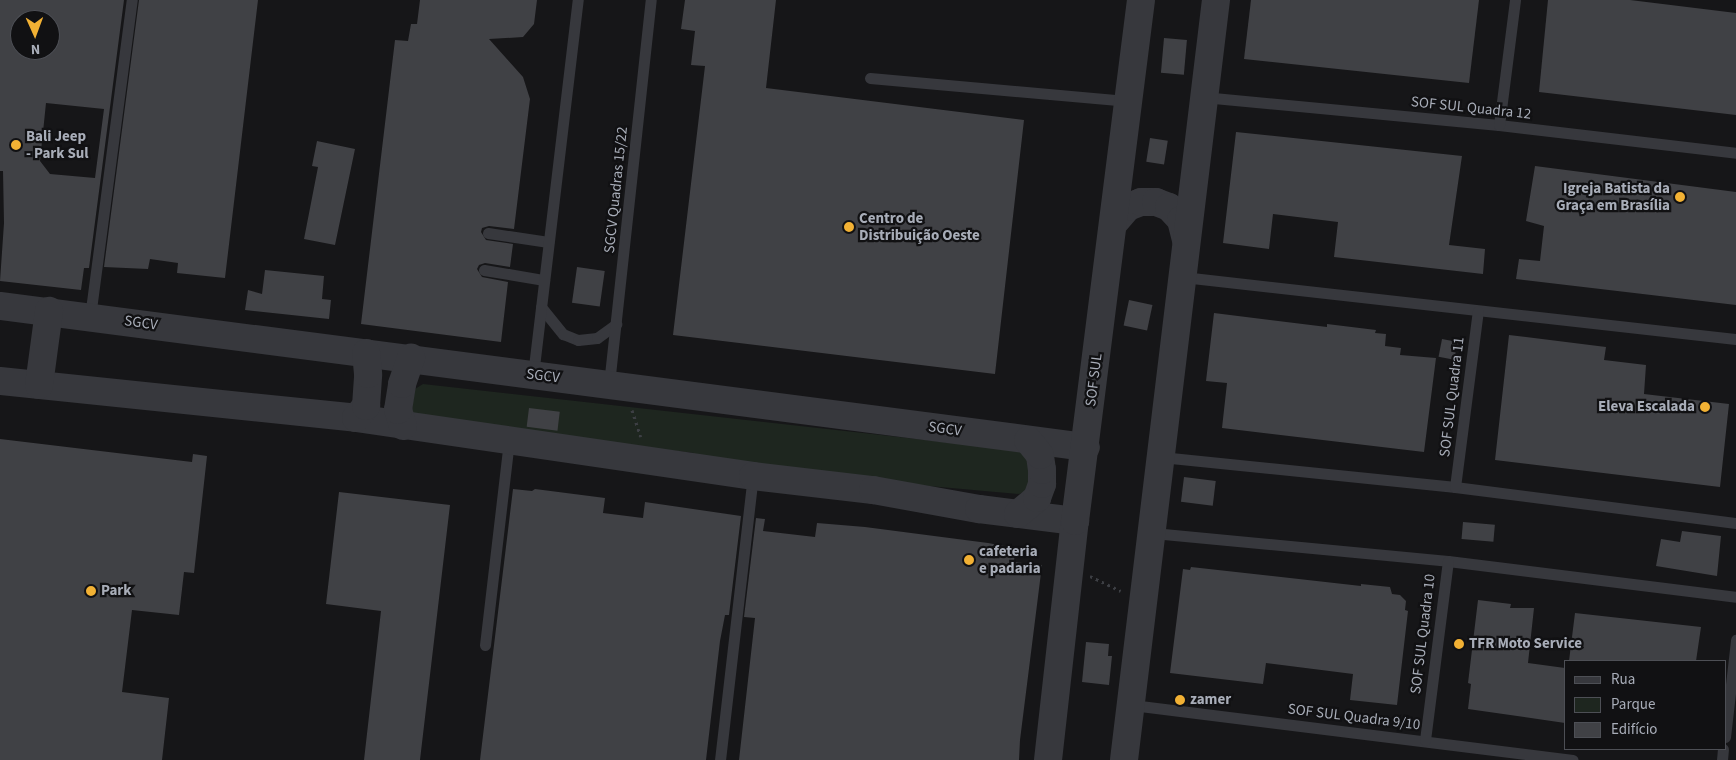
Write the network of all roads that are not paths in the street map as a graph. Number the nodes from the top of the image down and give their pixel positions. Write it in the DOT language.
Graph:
graph roads {
  1 [pos="132,0"];
  2 [pos="578,0"];
  3 [pos="651,0"];
  4 [pos="1141,0"];
  5 [pos="1216,0"];
  6 [pos="1515,0"];
  7 [pos="870,78"];
  8 [pos="1203,97"];
  9 [pos="1129,101"];
  10 [pos="1499,126"];
  11 [pos="1736,154"];
  12 [pos="1114,223"];
  13 [pos="488,233"];
  14 [pos="1186,240"];
  15 [pos="548,242"];
  16 [pos="484,270"];
  17 [pos="1183,277"];
  18 [pos="544,280"];
  19 [pos="0,306"];
  20 [pos="541,307"];
  21 [pos="49,311"];
  22 [pos="1478,311"];
  23 [pos="90,317"];
  24 [pos="616,324"];
  25 [pos="1736,340"];
  26 [pos="366,353"];
  27 [pos="411,358"];
  28 [pos="533,374"];
  29 [pos="0,381"];
  30 [pos="39,385"];
  31 [pos="616,385"];
  32 [pos="356,418"];
  33 [pos="402,426"];
  34 [pos="1028,440"];
  35 [pos="509,441"];
  36 [pos="1086,447"];
  37 [pos="1161,457"];
  38 [pos="753,476"];
  39 [pos="1455,488"];
  40 [pos="1018,514"];
  41 [pos="1075,521"];
  42 [pos="1736,523"];
  43 [pos="1153,533"];
  44 [pos="1448,561"];
  45 [pos="1736,597"];
  46 [pos="1736,640"];
  47 [pos="485,645"];
  48 [pos="1132,705"];
  49 [pos="1726,728"];
  50 [pos="1425,740"];
  51 [pos="720,760"];
  52 [pos="1049,760"];
  53 [pos="1124,760"];
  54 [pos="1573,760"];
  1 -- 23 [label="lane"];
  2 -- 15 [label="lane"];
  3 -- 24 [label="lane, SGCV Quadras 15/22"];
  4 -- 9 [label="street, SOF SUL"];
  5 -- 8 [label="street"];
  6 -- 10 [label="lane"];
  7 -- 9 [label="lane"];
  8 -- 10 [label="lane, SOF SUL Quadra 12"];
  8 -- 14 [label="street"];
  9 -- 12 [label="street, SOF SUL"];
  10 -- 11 [label="lane, SOF SUL Quadra 12"];
  12 -- 14 [label="street"];
  12 -- 36 [label="street, SOF SUL"];
  13 -- 15 [label="lane"];
  14 -- 17 [label="street"];
  15 -- 18 [label="lane"];
  16 -- 18 [label="lane"];
  17 -- 22 [label="lane"];
  17 -- 37 [label="street"];
  18 -- 20 [label="lane"];
  19 -- 21 [label="street, SGCV"];
  20 -- 24 [label="lane"];
  20 -- 28 [label="lane"];
  21 -- 23 [label="street, SGCV"];
  21 -- 30 [label="street"];
  22 -- 25 [label="lane"];
  22 -- 39 [label="lane, SOF SUL Quadra 11"];
  23 -- 26 [label="street, SGCV"];
  24 -- 31 [label="lane, SGCV Quadras 15/22"];
  26 -- 27 [label="street, SGCV"];
  26 -- 32 [label="street"];
  27 -- 28 [label="street, SGCV"];
  27 -- 33 [label="street"];
  28 -- 31 [label="street, SGCV"];
  29 -- 30 [label="street"];
  30 -- 32 [label="street"];
  31 -- 34 [label="street, SGCV"];
  32 -- 33 [label="street"];
  33 -- 35 [label="street"];
  34 -- 36 [label="street, SGCV"];
  34 -- 40 [label="street"];
  35 -- 38 [label="street"];
  35 -- 47 [label="lane"];
  36 -- 41 [label="street, SOF SUL"];
  37 -- 39 [label="lane"];
  37 -- 43 [label="street"];
  38 -- 40 [label="street"];
  38 -- 51 [label="lane"];
  39 -- 42 [label="lane"];
  40 -- 41 [label="street"];
  41 -- 52 [label="street, SOF SUL"];
  43 -- 44 [label="lane"];
  43 -- 48 [label="street"];
  44 -- 45 [label="lane"];
  44 -- 50 [label="lane, SOF SUL Quadra 10"];
  46 -- 49 [label="lane"];
  48 -- 50 [label="lane, SOF SUL Quadra 9/10"];
  48 -- 53 [label="street"];
  50 -- 54 [label="lane, SOF SUL Quadra 9/10"];
}
